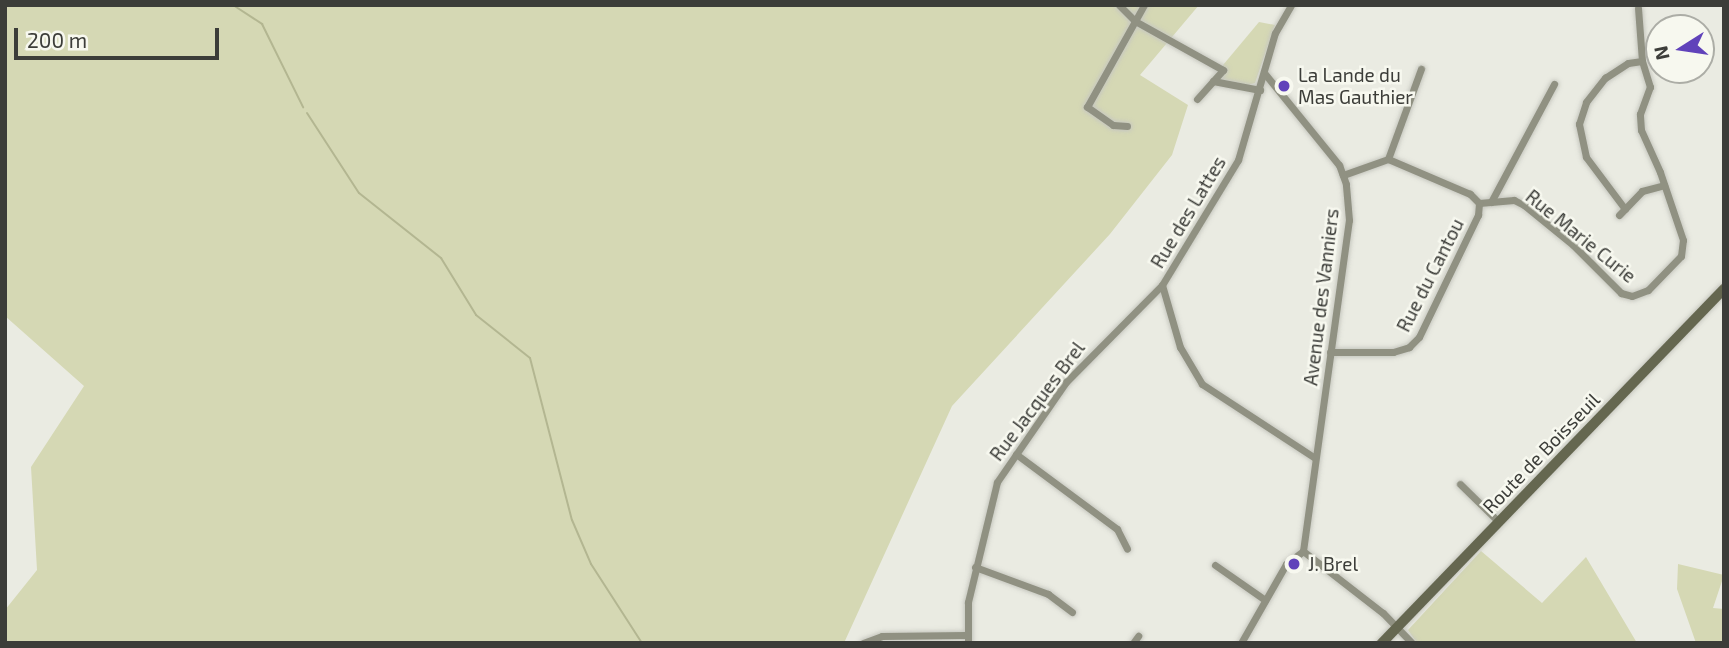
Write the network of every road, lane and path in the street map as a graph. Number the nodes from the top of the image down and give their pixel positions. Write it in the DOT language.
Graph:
graph roads {
  1 [pos="1119,5"];
  2 [pos="1144,5"];
  3 [pos="1291,5"];
  4 [pos="1638,8"];
  5 [pos="1135,21"];
  6 [pos="1642,61"];
  7 [pos="1421,69"];
  8 [pos="1265,74"];
  9 [pos="1213,81"];
  10 [pos="1554,84"];
  11 [pos="1260,90"];
  12 [pos="1197,99"];
  13 [pos="1127,126"];
  14 [pos="1388,159"];
  15 [pos="1343,176"];
  16 [pos="1664,185"];
  17 [pos="1491,202"];
  18 [pos="1479,203"];
  19 [pos="1162,285"];
  20 [pos="1724,289"];
  21 [pos="1330,352"];
  22 [pos="1016,454"];
  23 [pos="1315,458"];
  24 [pos="1461,484"];
  25 [pos="1499,522"];
  26 [pos="1127,549"];
  27 [pos="1303,551"];
  28 [pos="1215,565"];
  29 [pos="975,567"];
  30 [pos="1265,600"];
  31 [pos="1072,612"];
  32 [pos="1397,628"];
  33 [pos="967,639"];
  34 [pos="863,643"];
  35 [pos="1241,643"];
  36 [pos="1382,643"];
  37 [pos="1412,643"];
  1 -- 5 [label="street"];
  2 -- 5 [label="street"];
  3 -- 8 [label="street"];
  4 -- 6 [label="street, Rue Marie Curie"];
  5 -- 9 [label="street"];
  5 -- 13 [label="street"];
  6 -- 16 [label="street, Rue Marie Curie"];
  6 -- 16 [label="street"];
  7 -- 14 [label="street"];
  8 -- 11 [label="street, Rue des Lattes"];
  8 -- 15 [label="street, Avenue des Vanniers"];
  9 -- 11 [label="street"];
  9 -- 12 [label="street"];
  10 -- 17 [label="street"];
  11 -- 19 [label="street, Rue des Lattes"];
  14 -- 15 [label="street"];
  14 -- 18 [label="street, Rue du Cantou"];
  15 -- 21 [label="street, Avenue des Vanniers"];
  16 -- 17 [label="street, Rue Marie Curie"];
  17 -- 18 [label="street, Rue Marie Curie"];
  18 -- 21 [label="street, Rue du Cantou"];
  19 -- 22 [label="street, Rue Jacques Brel"];
  19 -- 23 [label="street"];
  20 -- 25 [label="main road, Route de Boisseuil"];
  21 -- 23 [label="street, Avenue des Vanniers"];
  22 -- 26 [label="street"];
  22 -- 29 [label="street, Rue Jacques Brel"];
  23 -- 27 [label="street, Avenue des Vanniers"];
  24 -- 25 [label="street"];
  25 -- 32 [label="main road, Route de Boisseuil"];
  27 -- 30 [label="street"];
  27 -- 32 [label="street"];
  28 -- 30 [label="street"];
  29 -- 31 [label="street"];
  29 -- 33 [label="street, Rue Jacques Brel"];
  30 -- 35 [label="street"];
  32 -- 36 [label="main road, Route de Boisseuil"];
  32 -- 37 [label="street"];
  33 -- 34 [label="street"];
}
